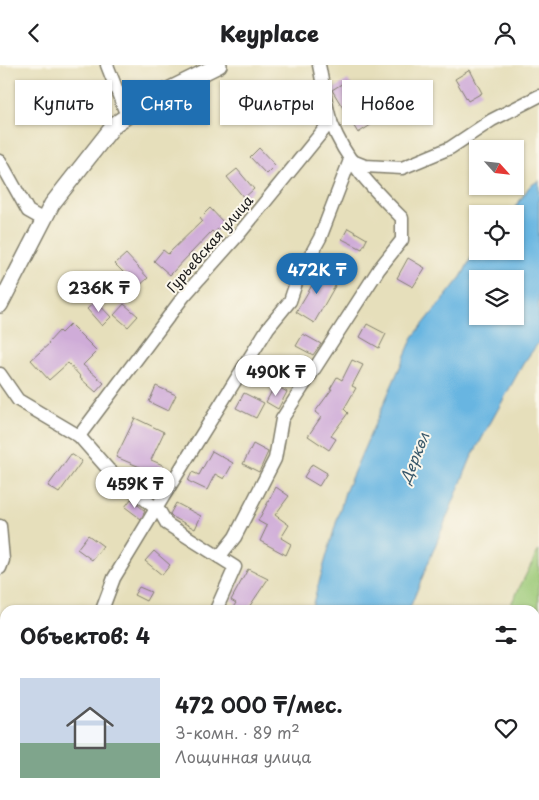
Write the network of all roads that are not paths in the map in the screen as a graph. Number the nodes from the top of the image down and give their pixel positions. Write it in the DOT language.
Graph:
graph roads {
  1 [pos="107,65"];
  2 [pos="220,65"];
  3 [pos="319,65"];
  4 [pos="189,80"];
  5 [pos="322,80"];
  6 [pos="539,96"];
  7 [pos="122,103"];
  8 [pos="122,119"];
  9 [pos="332,123"];
  10 [pos="328,125"];
  11 [pos="350,160"];
  12 [pos="0,161"];
  13 [pos="44,220"];
  14 [pos="0,305"];
  15 [pos="0,374"];
  16 [pos="78,436"];
  17 [pos="157,510"];
  18 [pos="0,526"];
  19 [pos="219,557"];
  20 [pos="0,568"];
  21 [pos="104,605"];
  22 [pos="218,605"];
  1 -- 7 [label="street"];
  2 -- 4 [label="street"];
  3 -- 5 [label="street"];
  6 -- 11 [label="street"];
  8 -- 13 [label="street"];
  9 -- 11 [label="street"];
  10 -- 16 [label="street, Гурьевская улица"];
  11 -- 17 [label="street"];
  11 -- 19 [label="street"];
  12 -- 13 [label="street"];
  13 -- 14 [label="street"];
  15 -- 16 [label="street"];
  16 -- 17 [label="street"];
  17 -- 19 [label="street"];
  17 -- 21 [label="street"];
  18 -- 20 [label="street"];
  19 -- 22 [label="street"];
}
